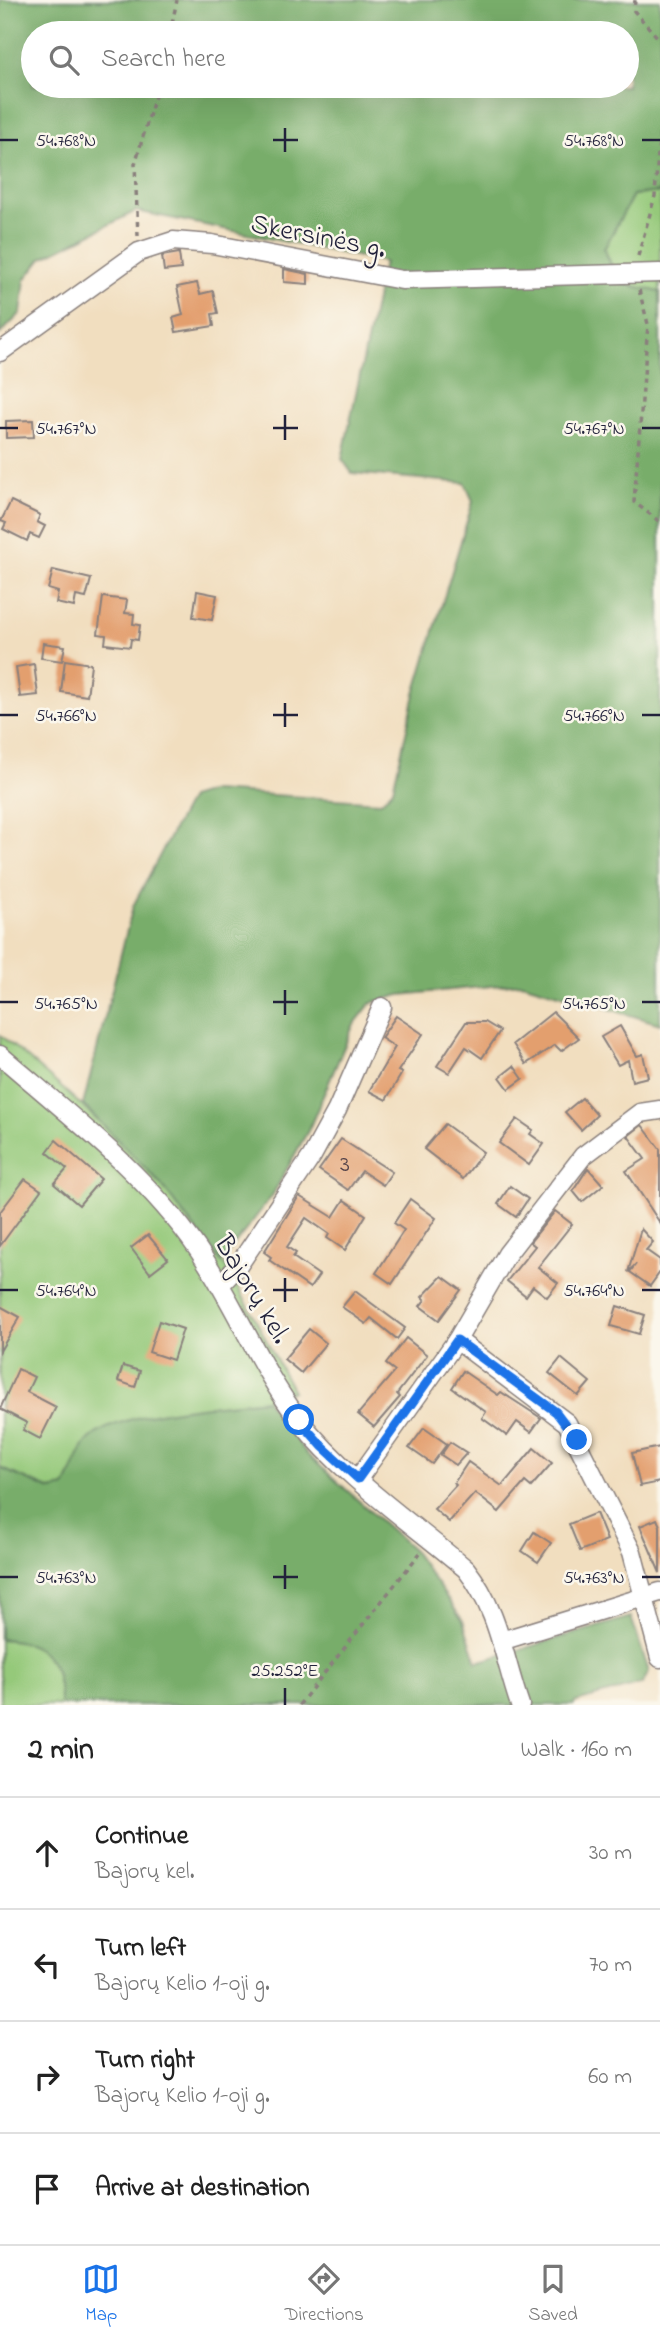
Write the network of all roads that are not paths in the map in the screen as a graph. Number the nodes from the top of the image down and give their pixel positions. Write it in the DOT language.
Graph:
graph roads {
  1 [pos="660,273"];
  2 [pos="0,352"];
  3 [pos="382,1007"];
  4 [pos="0,1055"];
  5 [pos="660,1110"];
  6 [pos="220,1285"];
  7 [pos="457,1340"];
  8 [pos="358,1479"];
  9 [pos="653,1595"];
  10 [pos="501,1641"];
  11 [pos="660,1658"];
  12 [pos="520,1705"];
  1 -- 2 [label="street, Skersinės g."];
  3 -- 6 [label="street"];
  4 -- 6 [label="street, Bajorų kel."];
  5 -- 7 [label="street"];
  6 -- 8 [label="street, Bajorų kel."];
  7 -- 8 [label="street"];
  7 -- 9 [label="street"];
  8 -- 10 [label="street, Bajorų kel."];
  9 -- 10 [label="street"];
  9 -- 11 [label="street"];
  10 -- 12 [label="street, Bajorų kel."];
}
